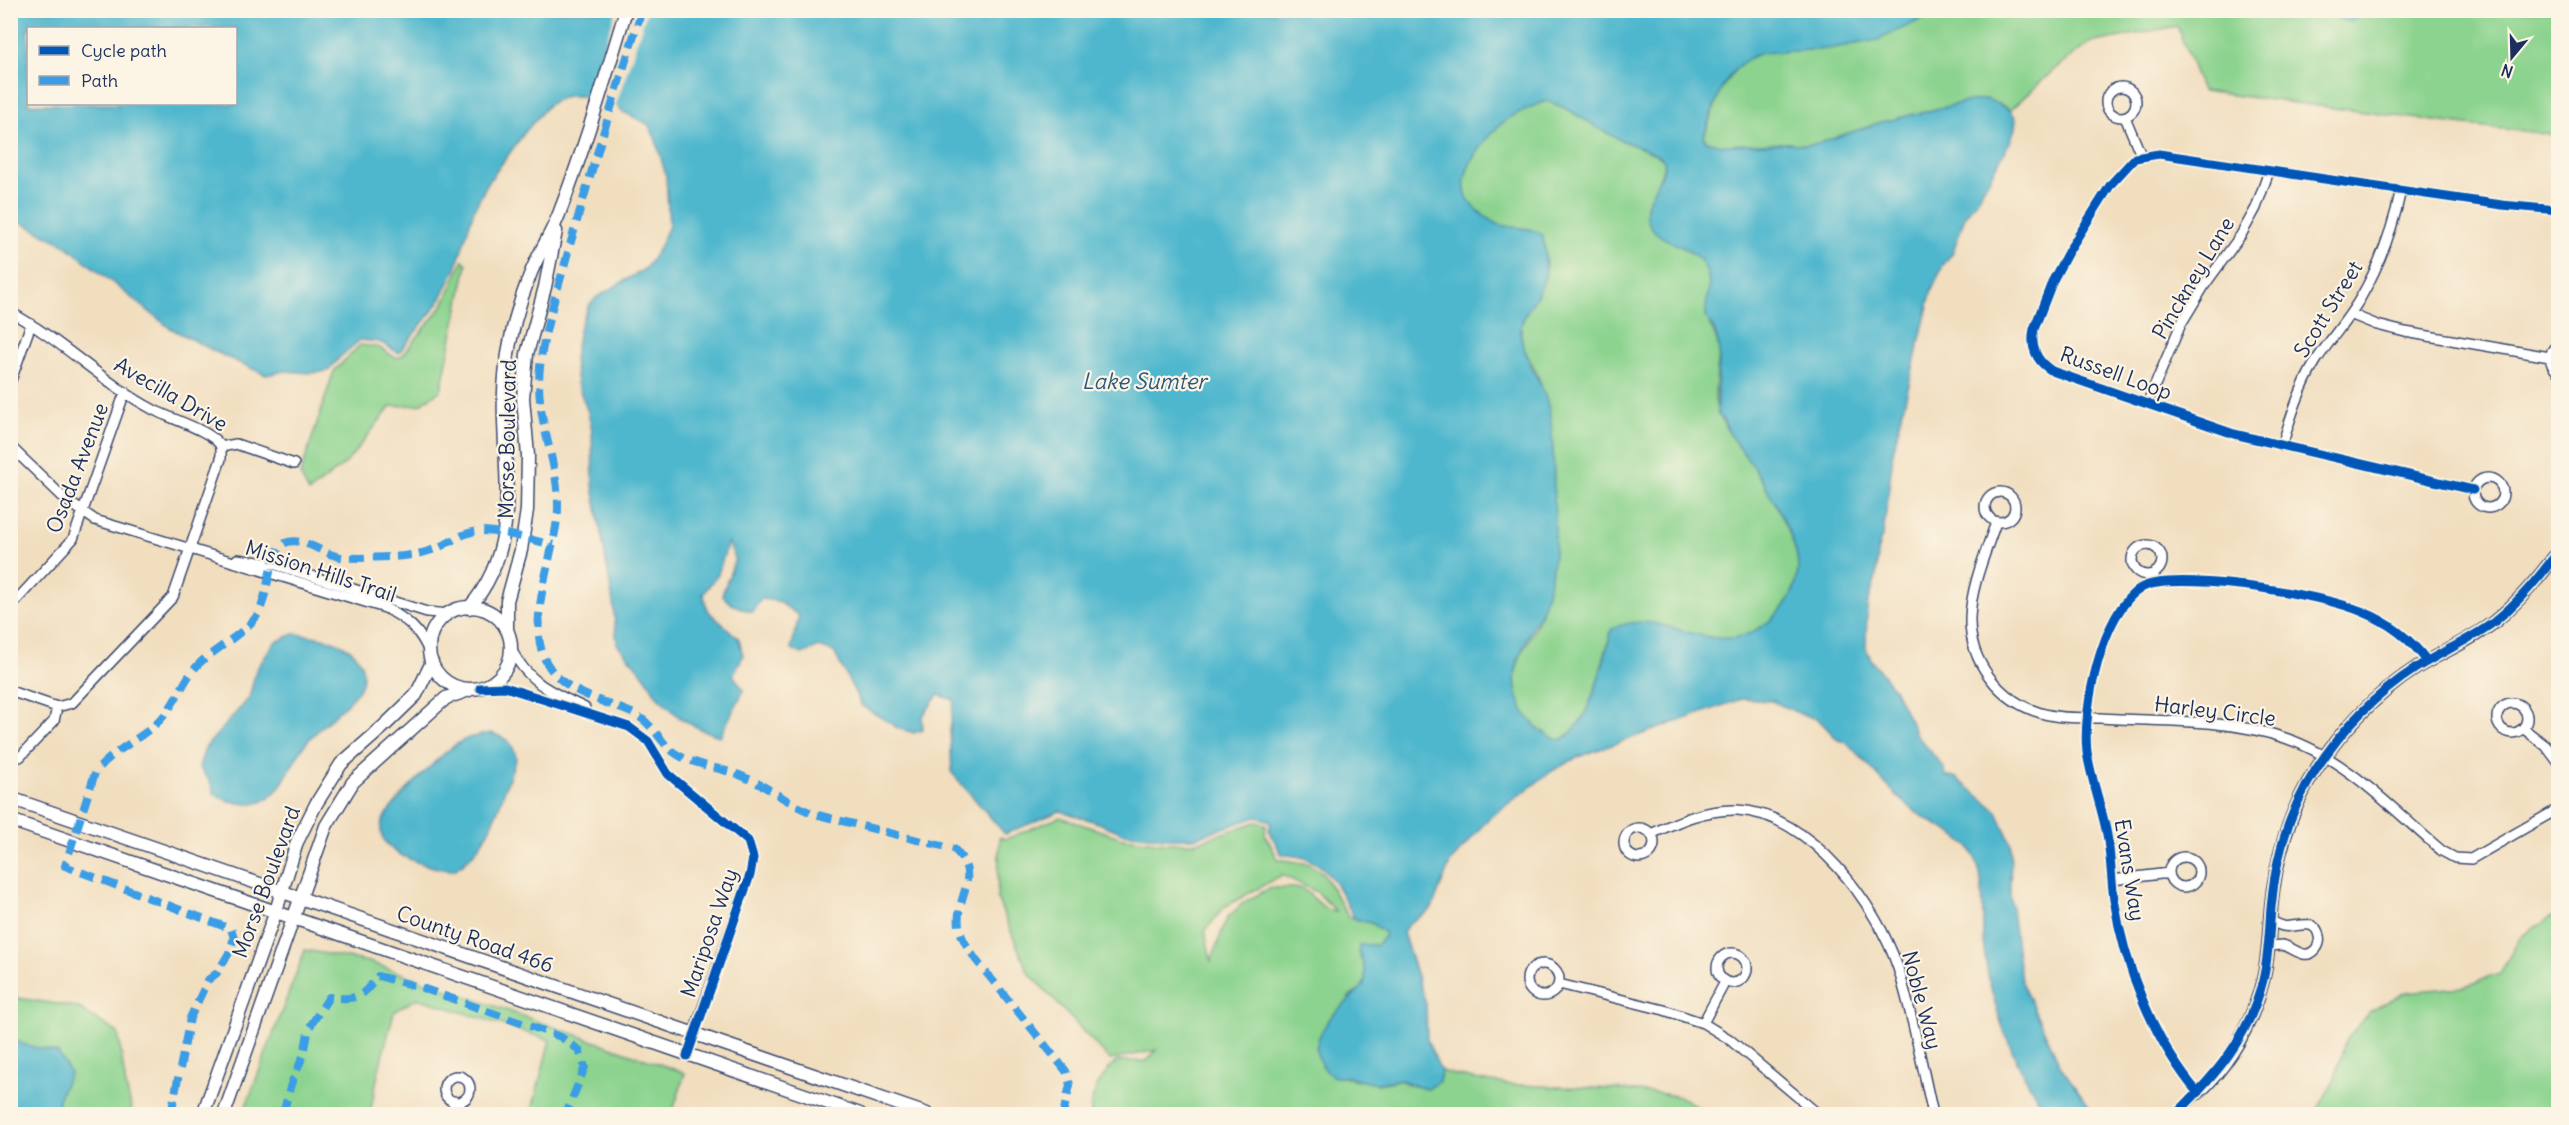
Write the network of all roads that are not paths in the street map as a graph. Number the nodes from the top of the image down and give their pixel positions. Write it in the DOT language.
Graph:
graph roads {
  1 [pos="627,10"];
  2 [pos="2125,117"];
  3 [pos="2141,155"];
  4 [pos="2269,171"];
  5 [pos="2401,190"];
  6 [pos="2559,210"];
  7 [pos="559,215"];
  8 [pos="10,312"];
  9 [pos="2350,314"];
  10 [pos="31,324"];
  11 [pos="2559,345"];
  12 [pos="2550,357"];
  13 [pos="2559,372"];
  14 [pos="10,383"];
  15 [pos="124,392"];
  16 [pos="2148,404"];
  17 [pos="10,446"];
  18 [pos="2282,446"];
  19 [pos="221,447"];
  20 [pos="294,464"];
  21 [pos="2473,490"];
  22 [pos="83,513"];
  23 [pos="1996,522"];
  24 [pos="191,548"];
  25 [pos="219,557"];
  26 [pos="2557,557"];
  27 [pos="10,607"];
  28 [pos="469,608"];
  29 [pos="449,614"];
  30 [pos="507,630"];
  31 [pos="512,651"];
  32 [pos="431,657"];
  33 [pos="2427,662"];
  34 [pos="476,689"];
  35 [pos="10,691"];
  36 [pos="57,707"];
  37 [pos="604,717"];
  38 [pos="2088,718"];
  39 [pos="2524,729"];
  40 [pos="20,757"];
  41 [pos="2325,757"];
  42 [pos="2559,762"];
  43 [pos="10,798"];
  44 [pos="2559,809"];
  45 [pos="10,820"];
  46 [pos="1651,834"];
  47 [pos="2169,873"];
  48 [pos="2112,880"];
  49 [pos="282,891"];
  50 [pos="300,898"];
  51 [pos="276,910"];
  52 [pos="293,917"];
  53 [pos="2270,920"];
  54 [pos="2268,947"];
  55 [pos="1725,982"];
  56 [pos="1559,984"];
  57 [pos="1703,1023"];
  58 [pos="693,1035"];
  59 [pos="687,1056"];
  60 [pos="2198,1093"];
  61 [pos="454,1101"];
  62 [pos="203,1114"];
  63 [pos="224,1114"];
  64 [pos="451,1114"];
  65 [pos="860,1114"];
  66 [pos="927,1114"];
  67 [pos="1818,1114"];
  68 [pos="1933,1114"];
  69 [pos="2176,1114"];
  1 -- 7 [label="main road, Morse Boulevard"];
  2 -- 3 [label="street"];
  3 -- 4 [label="street"];
  3 -- 16 [label="street, Russell Loop"];
  4 -- 5 [label="street"];
  4 -- 16 [label="street, Pinckney Lane"];
  5 -- 6 [label="street"];
  5 -- 9 [label="street, Scott Street"];
  7 -- 28 [label="main road, Morse Boulevard"];
  7 -- 30 [label="main road, Morse Boulevard"];
  8 -- 10 [label="street, Avecilla Drive"];
  9 -- 12 [label="street"];
  9 -- 18 [label="street, Scott Street"];
  10 -- 14 [label="street"];
  10 -- 15 [label="street, Avecilla Drive"];
  11 -- 12 [label="street"];
  12 -- 13 [label="street"];
  15 -- 19 [label="street, Avecilla Drive"];
  15 -- 22 [label="street, Osada Avenue"];
  16 -- 18 [label="street, Russell Loop"];
  17 -- 22 [label="street, Mission Hills Trail"];
  18 -- 21 [label="street, Russell Loop"];
  19 -- 20 [label="street, Avecilla Drive"];
  19 -- 24 [label="street"];
  22 -- 24 [label="street, Mission Hills Trail"];
  22 -- 27 [label="street, Osada Avenue"];
  23 -- 38 [label="street, Harley Circle"];
  24 -- 25 [label="street, Mission Hills Trail"];
  24 -- 36 [label="street"];
  25 -- 29 [label="street, Mission Hills Trail"];
  25 -- 32 [label="street, Mission Hills Trail"];
  26 -- 33 [label="main road"];
  28 -- 29 [label="main road"];
  28 -- 30 [label="main road"];
  29 -- 32 [label="main road"];
  30 -- 31 [label="main road"];
  31 -- 34 [label="main road"];
  31 -- 37 [label="street, Mariposa Way"];
  32 -- 34 [label="main road"];
  32 -- 49 [label="main road, Morse Boulevard"];
  33 -- 38 [label="street, Evans Way"];
  33 -- 41 [label="main road"];
  34 -- 37 [label="street, Mariposa Way"];
  34 -- 50 [label="main road, Morse Boulevard"];
  35 -- 36 [label="street"];
  36 -- 40 [label="street"];
  37 -- 58 [label="street, Mariposa Way"];
  38 -- 41 [label="street, Harley Circle"];
  38 -- 48 [label="street, Evans Way"];
  39 -- 42 [label="street"];
  41 -- 44 [label="street, Harley Circle"];
  41 -- 53 [label="main road"];
  43 -- 49 [label="main road, County Road 466"];
  45 -- 51 [label="main road, County Road 466"];
  46 -- 68 [label="street, Noble Way"];
  47 -- 48 [label="street"];
  48 -- 60 [label="street, Evans Way"];
  49 -- 50 [label="main road, County Road 466"];
  49 -- 51 [label="main road, Morse Boulevard"];
  50 -- 52 [label="main road, Morse Boulevard"];
  50 -- 58 [label="main road, County Road 466"];
  51 -- 52 [label="main road, County Road 466"];
  51 -- 62 [label="main road, Morse Boulevard"];
  52 -- 59 [label="main road, County Road 466"];
  52 -- 63 [label="main road, Morse Boulevard"];
  53 -- 54 [label="main road"];
  53 -- 54 [label="street"];
  54 -- 60 [label="main road"];
  55 -- 57 [label="street"];
  56 -- 57 [label="street"];
  57 -- 67 [label="street"];
  58 -- 59 [label="main road"];
  58 -- 66 [label="main road, County Road 466"];
  59 -- 65 [label="main road, County Road 466"];
  60 -- 69 [label="street"];
  61 -- 64 [label="street"];
}
